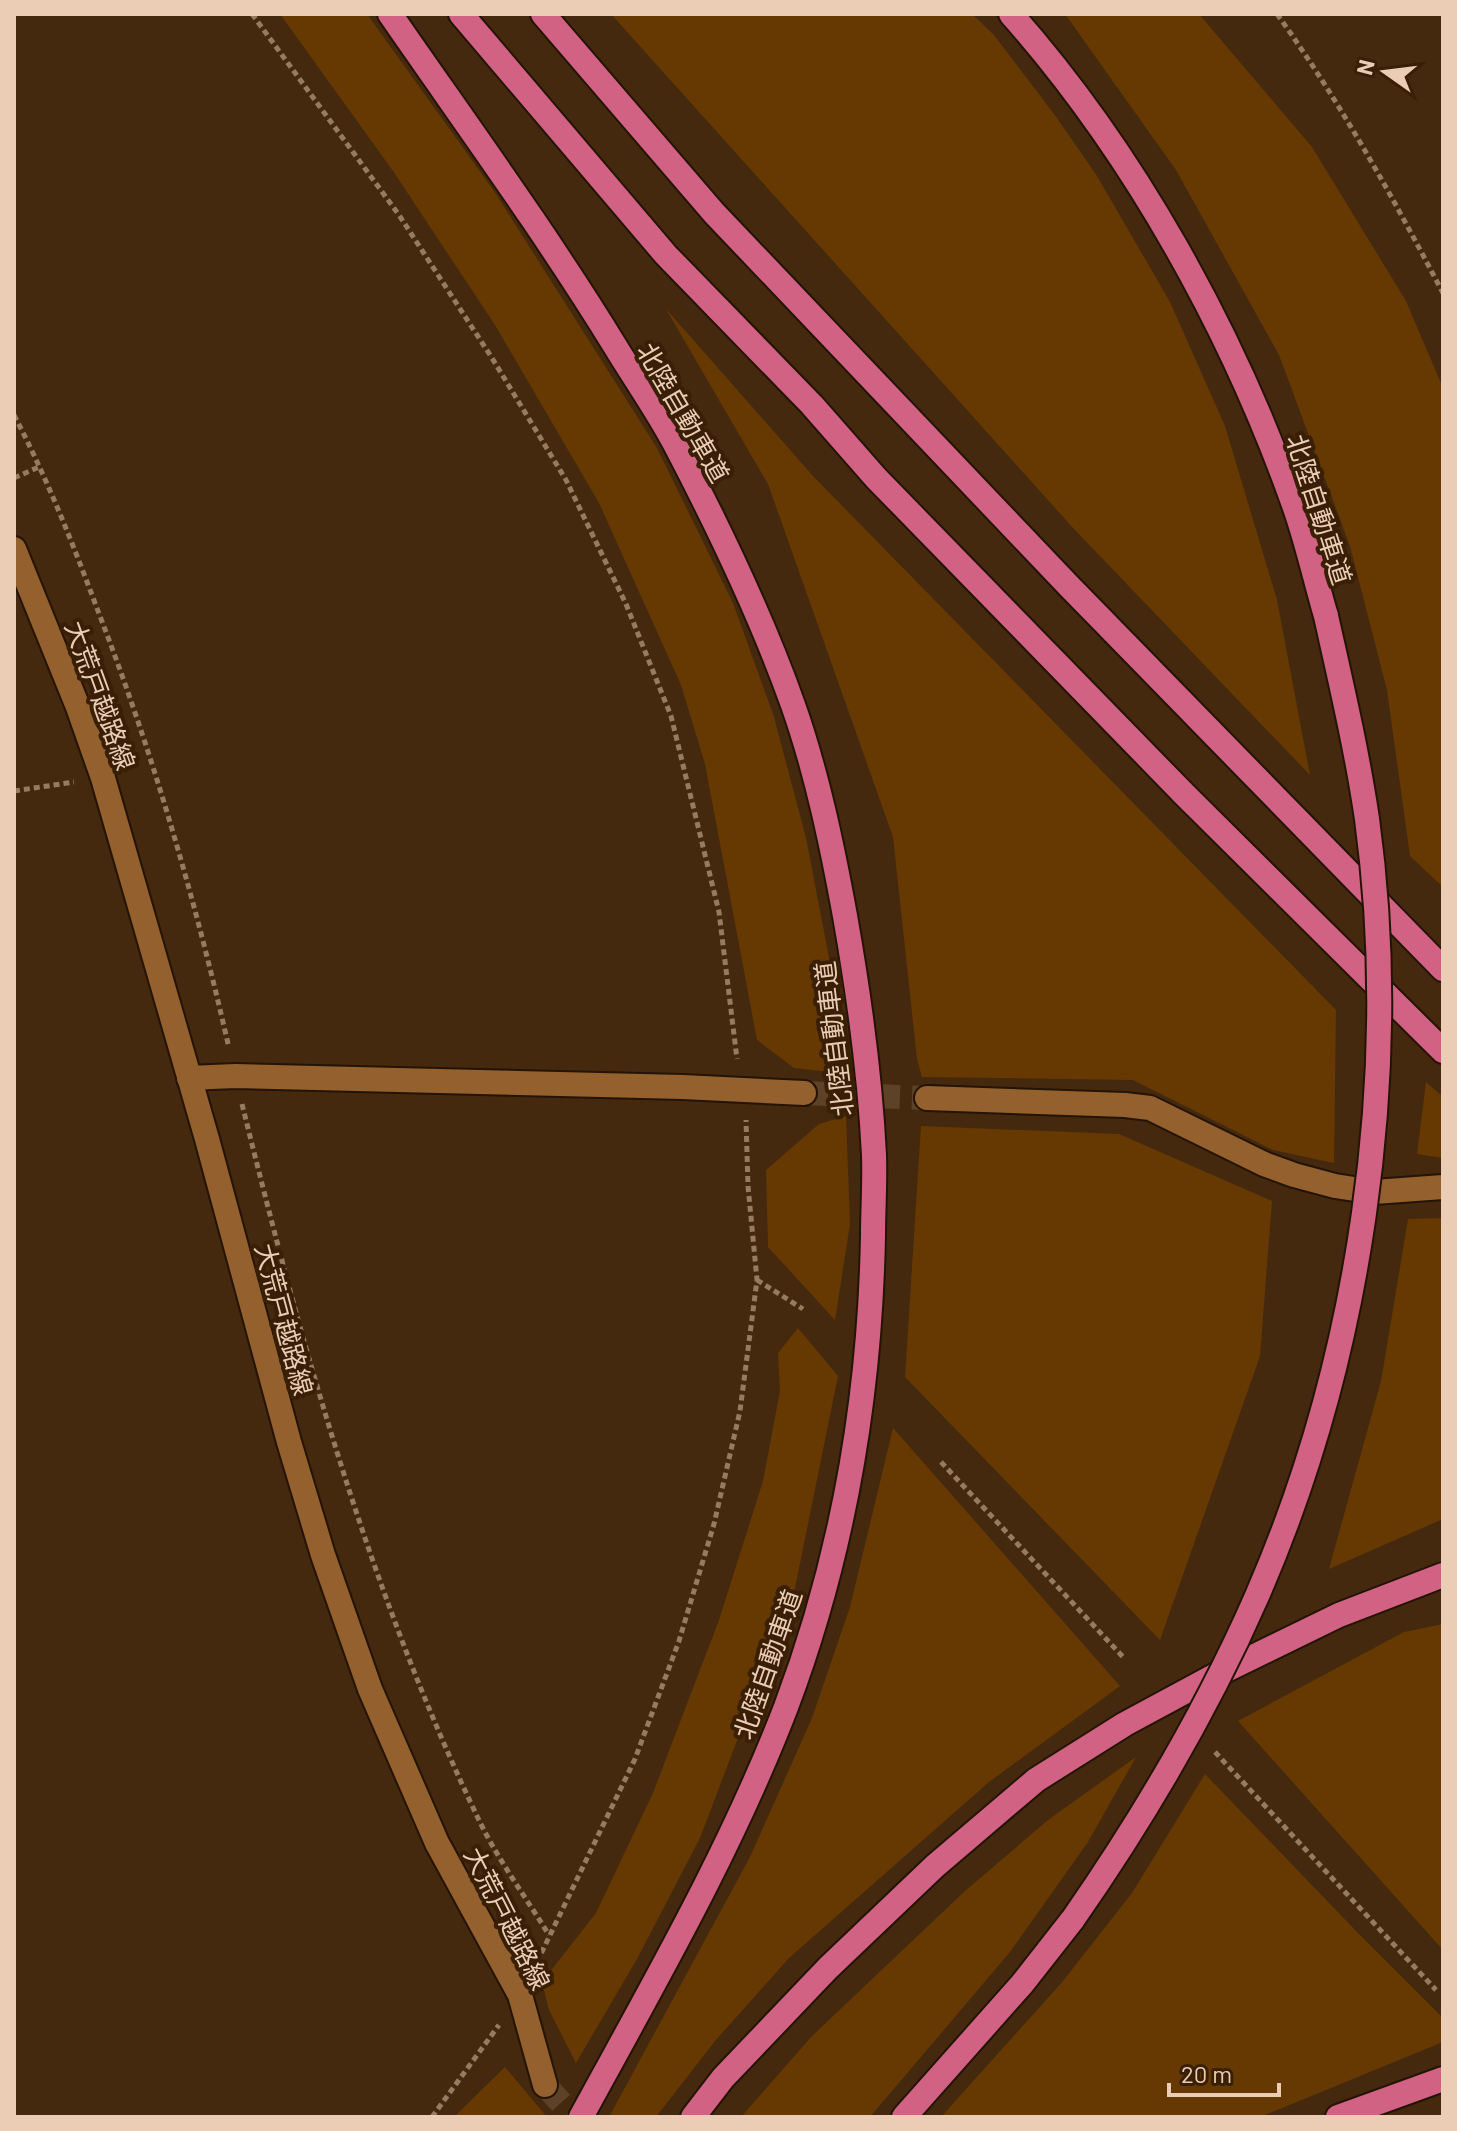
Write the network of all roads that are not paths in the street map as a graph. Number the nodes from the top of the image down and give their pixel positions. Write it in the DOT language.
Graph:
graph roads {
  1 [pos="390,14"];
  2 [pos="461,14"];
  3 [pos="543,14"];
  4 [pos="1011,14"];
  5 [pos="14,549"];
  6 [pos="1443,969"];
  7 [pos="1443,1051"];
  8 [pos="189,1078"];
  9 [pos="804,1093"];
  10 [pos="927,1098"];
  11 [pos="1443,1187"];
  12 [pos="1443,1575"];
  13 [pos="1443,2079"];
  14 [pos="545,2085"];
  15 [pos="581,2117"];
  16 [pos="693,2117"];
  17 [pos="904,2117"];
  18 [pos="1338,2117"];
  1 -- 15 [label="highway, 北陸自動車道"];
  2 -- 7 [label="highway"];
  3 -- 6 [label="highway"];
  4 -- 17 [label="highway, 北陸自動車道, bridge"];
  5 -- 8 [label="main road, 大荒戸越路線"];
  8 -- 9 [label="main road"];
  8 -- 14 [label="main road, 大荒戸越路線"];
  10 -- 11 [label="main road"];
  12 -- 16 [label="highway"];
  13 -- 18 [label="highway"];
}
